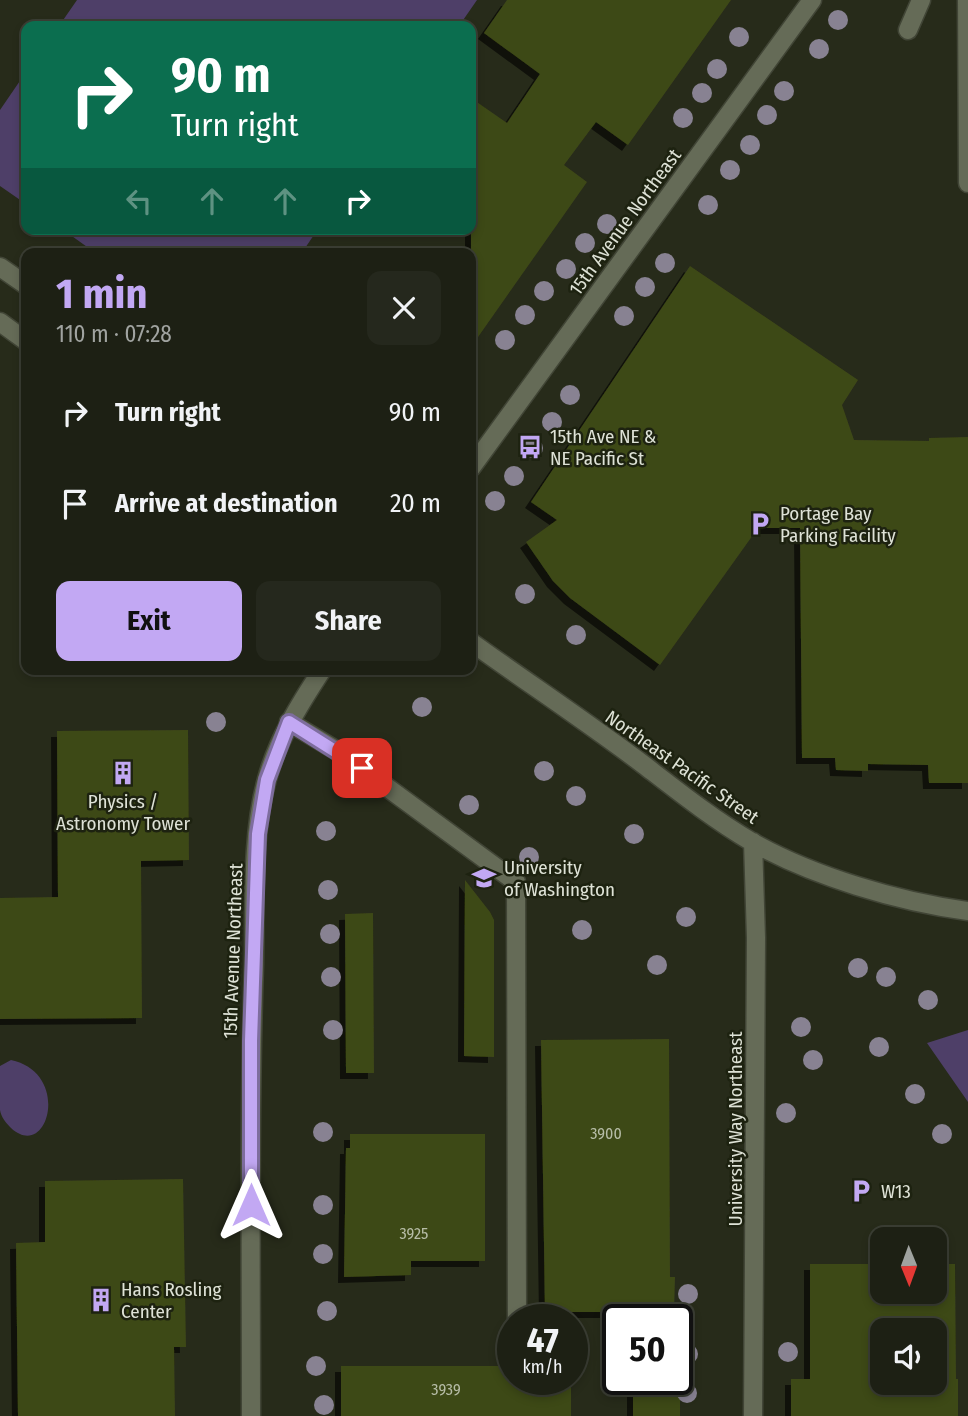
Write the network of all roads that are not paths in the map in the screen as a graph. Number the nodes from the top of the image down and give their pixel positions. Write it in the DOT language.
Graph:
graph roads {
  1 [pos="812,0"];
  2 [pos="921,0"];
  3 [pos="967,0"];
  4 [pos="908,30"];
  5 [pos="968,183"];
  6 [pos="0,267"];
  7 [pos="21,282"];
  8 [pos="0,322"];
  9 [pos="21,337"];
  10 [pos="476,461"];
  11 [pos="476,646"];
  12 [pos="319,675"];
  13 [pos="289,722"];
  14 [pos="753,842"];
  15 [pos="968,911"];
  16 [pos="517,1304"];
  17 [pos="251,1416"];
  18 [pos="753,1416"];
  1 -- 10 [label="main road, 15th Avenue Northeast"];
  2 -- 4 [label="main road"];
  3 -- 5 [label="main road"];
  6 -- 7 [label="main road"];
  8 -- 9 [label="main road"];
  11 -- 14 [label="main road, Northeast Pacific Street"];
  12 -- 13 [label="main road, 15th Avenue Northeast"];
  13 -- 16 [label="main road"];
  13 -- 17 [label="main road, 15th Avenue Northeast"];
  14 -- 15 [label="main road, Northeast Pacific Street"];
  14 -- 18 [label="main road, University Way Northeast"];
}
